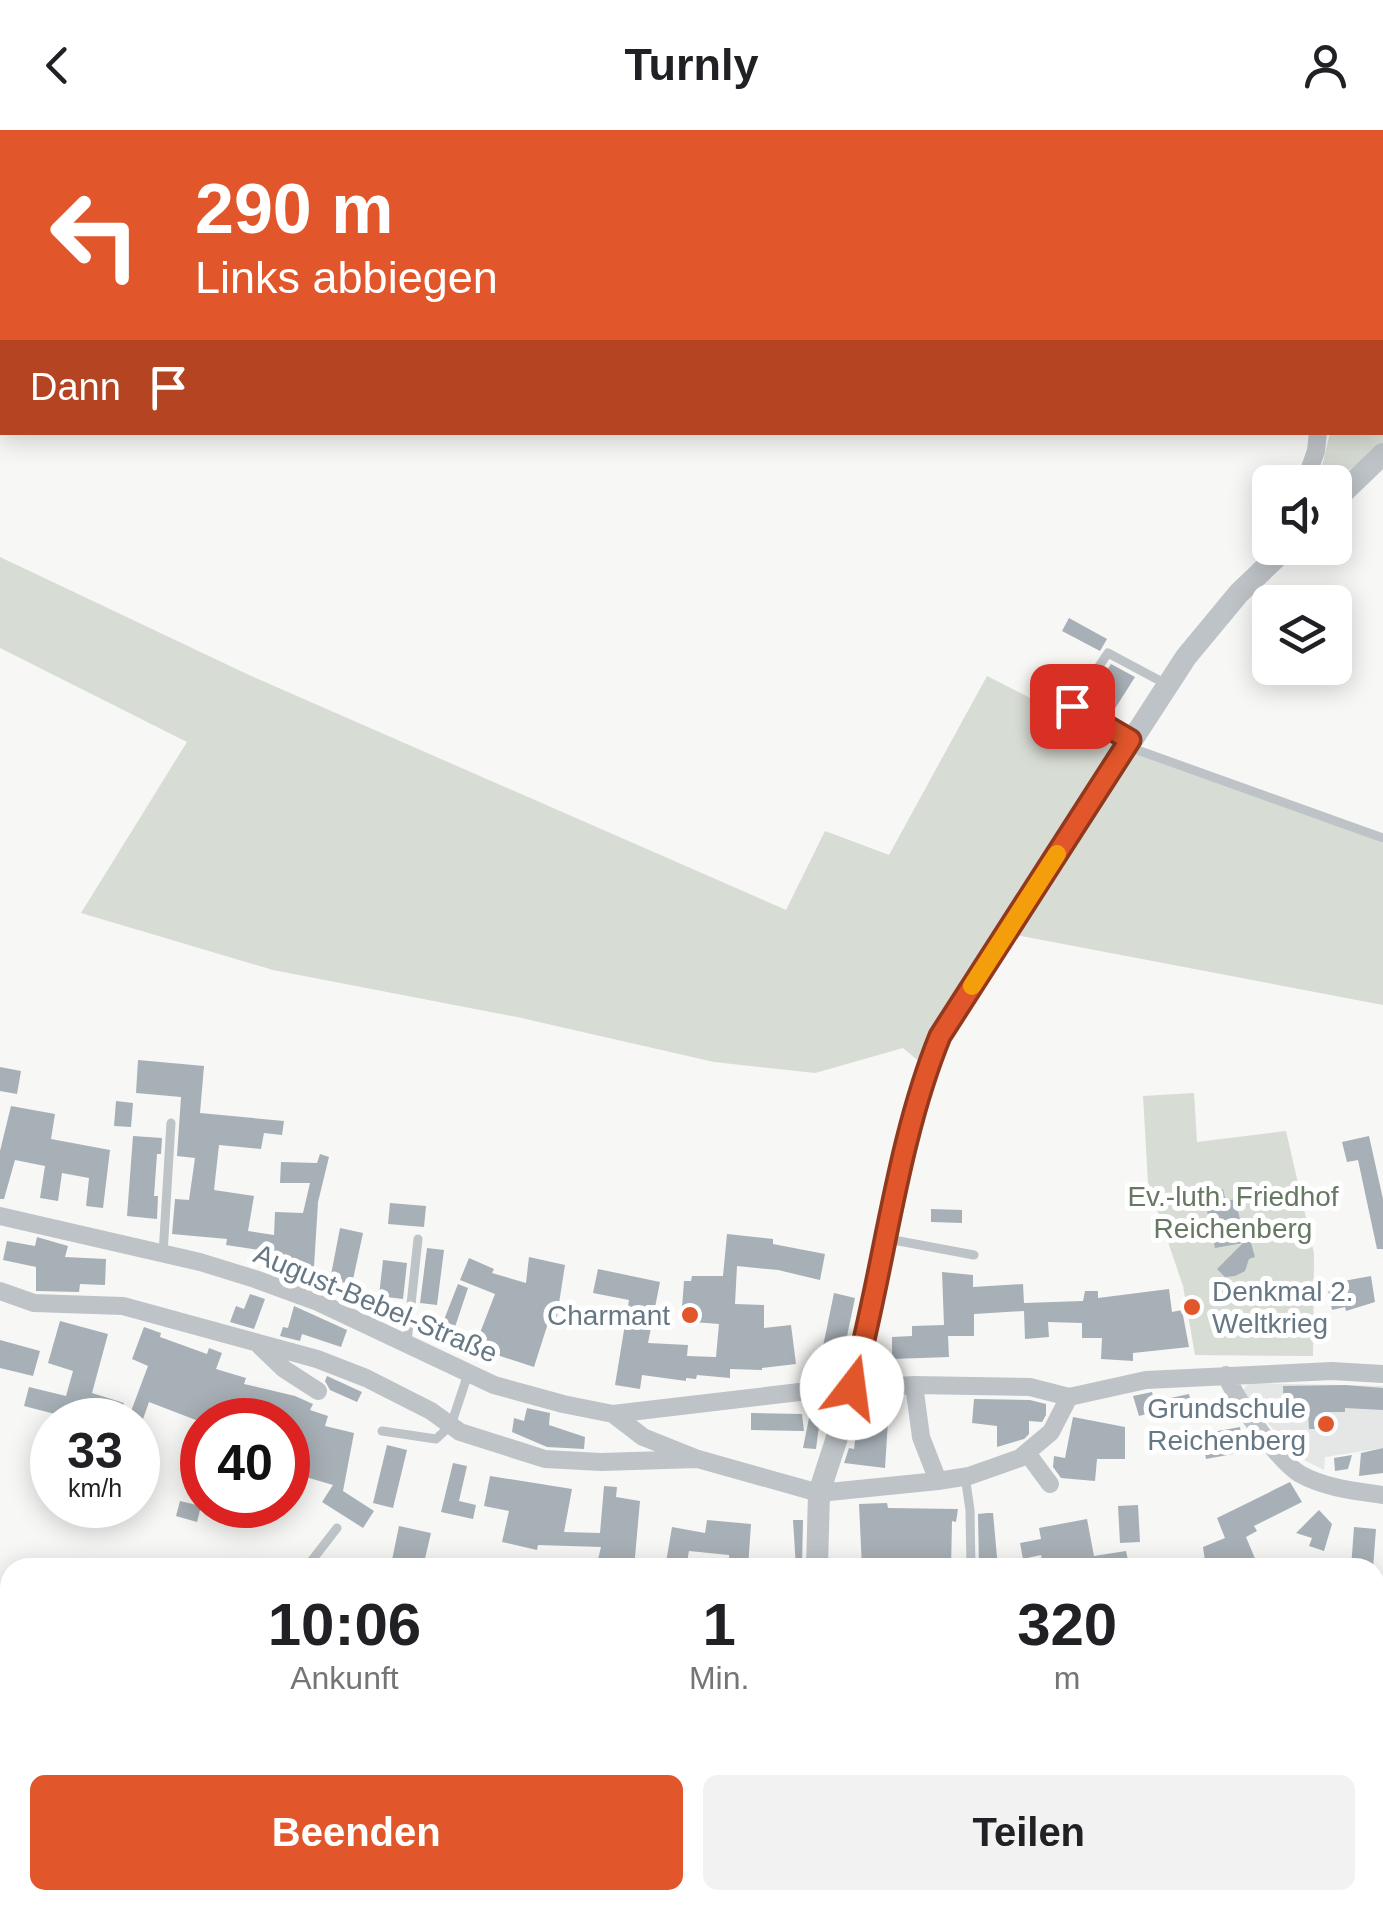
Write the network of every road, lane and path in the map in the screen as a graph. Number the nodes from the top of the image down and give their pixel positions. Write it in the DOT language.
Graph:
graph roads {
  1 [pos="1318,435"];
  2 [pos="1383,454"];
  3 [pos="1311,465"];
  4 [pos="1352,484"];
  5 [pos="1269,565"];
  6 [pos="1167,684"];
  7 [pos="1128,743"];
  8 [pos="1383,838"];
  9 [pos="171,1123"];
  10 [pos="0,1216"];
  11 [pos="418,1239"];
  12 [pos="886,1239"];
  13 [pos="163,1254"];
  14 [pos="974,1255"];
  15 [pos="0,1290"];
  16 [pos="407,1345"];
  17 [pos="260,1346"];
  18 [pos="468,1374"];
  19 [pos="1383,1374"];
  20 [pos="1226,1376"];
  21 [pos="914,1384"];
  22 [pos="852,1388"];
  23 [pos="318,1391"];
  24 [pos="1070,1397"];
  25 [pos="613,1414"];
  26 [pos="451,1425"];
  27 [pos="382,1431"];
  28 [pos="1027,1453"];
  29 [pos="698,1459"];
  30 [pos="965,1476"];
  31 [pos="938,1481"];
  32 [pos="1050,1484"];
  33 [pos="818,1493"];
  34 [pos="1383,1494"];
  35 [pos="337,1528"];
  36 [pos="314,1558"];
  37 [pos="817,1558"];
  38 [pos="972,1558"];
  1 -- 3 [label="street"];
  2 -- 4 [label="street"];
  5 -- 6 [label="street"];
  6 -- 7 [label="street"];
  6 -- 7 [label="lane"];
  7 -- 8 [label="lane"];
  7 -- 12 [label="street"];
  9 -- 13 [label="lane"];
  10 -- 13 [label="street, August-Bebel-Straße"];
  11 -- 16 [label="lane"];
  12 -- 14 [label="lane"];
  12 -- 22 [label="street"];
  13 -- 16 [label="street, August-Bebel-Straße"];
  15 -- 17 [label="street, August-Bebel-Straße"];
  16 -- 18 [label="street, August-Bebel-Straße"];
  17 -- 23 [label="street, August-Bebel-Straße"];
  17 -- 26 [label="street, August-Bebel-Straße"];
  18 -- 25 [label="street, August-Bebel-Straße"];
  18 -- 26 [label="lane"];
  19 -- 20 [label="street, August-Bebel-Straße"];
  20 -- 24 [label="street, August-Bebel-Straße"];
  20 -- 34 [label="street"];
  21 -- 22 [label="street, August-Bebel-Straße"];
  21 -- 24 [label="street, August-Bebel-Straße"];
  21 -- 31 [label="street"];
  22 -- 25 [label="street, August-Bebel-Straße"];
  22 -- 33 [label="street"];
  24 -- 28 [label="street, August-Bebel-Straße"];
  25 -- 29 [label="street, August-Bebel-Straße"];
  26 -- 27 [label="lane"];
  26 -- 29 [label="street, August-Bebel-Straße"];
  28 -- 30 [label="street, August-Bebel-Straße"];
  28 -- 32 [label="street"];
  29 -- 33 [label="street, August-Bebel-Straße"];
  30 -- 31 [label="street, August-Bebel-Straße"];
  30 -- 38 [label="lane"];
  31 -- 33 [label="street, August-Bebel-Straße"];
  33 -- 37 [label="street"];
  35 -- 36 [label="lane"];
}
